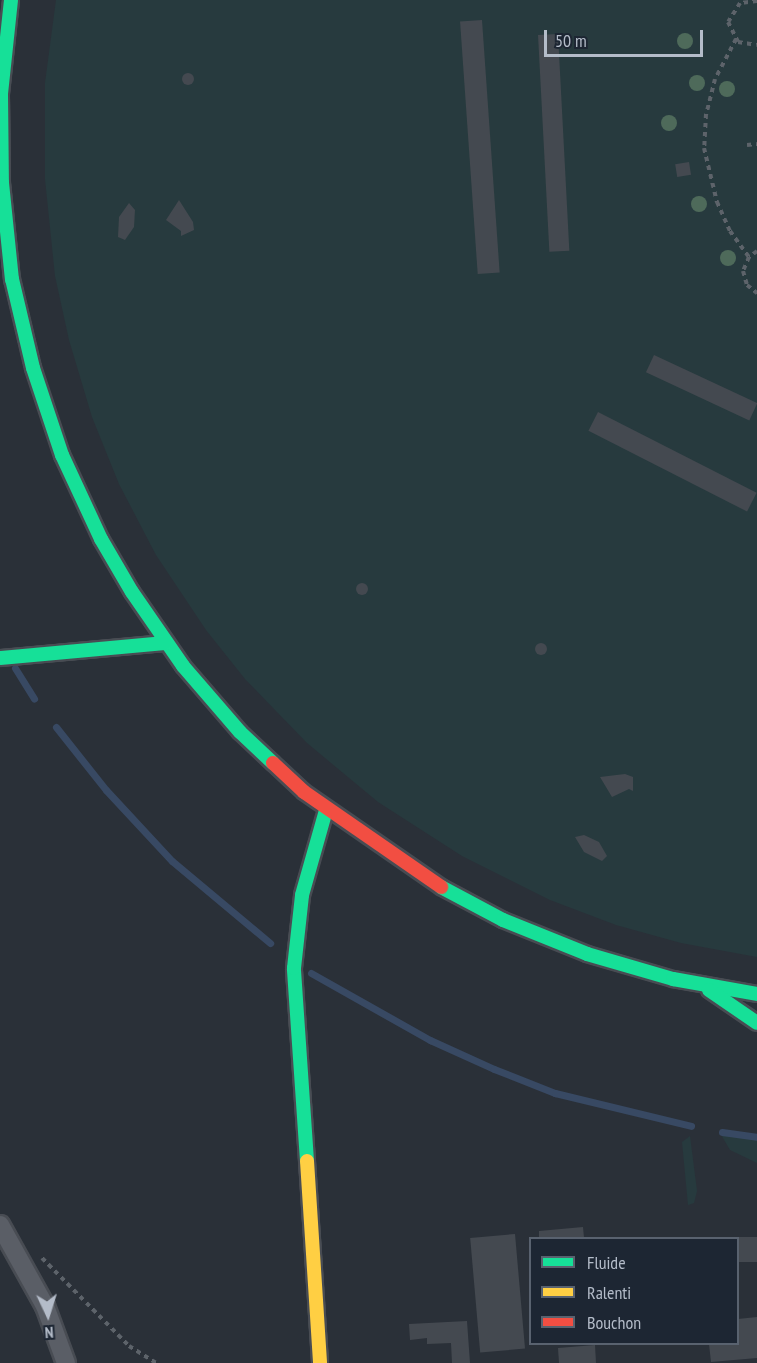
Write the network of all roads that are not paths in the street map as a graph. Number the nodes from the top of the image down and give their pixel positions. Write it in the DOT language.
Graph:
graph roads {
  1 [pos="11,0"];
  2 [pos="0,160"];
  3 [pos="4,249"];
  4 [pos="166,643"];
  5 [pos="0,657"];
  6 [pos="326,810"];
  7 [pos="702,985"];
  8 [pos="757,994"];
  9 [pos="757,1023"];
  10 [pos="0,1225"];
  11 [pos="66,1363"];
  12 [pos="320,1363"];
  1 -- 2 [label="main road"];
  2 -- 3 [label="main road"];
  3 -- 4 [label="main road"];
  4 -- 5 [label="main road"];
  4 -- 6 [label="main road"];
  6 -- 7 [label="main road"];
  6 -- 12 [label="main road"];
  7 -- 8 [label="main road"];
  7 -- 9 [label="main road"];
  10 -- 11 [label="street"];
}
